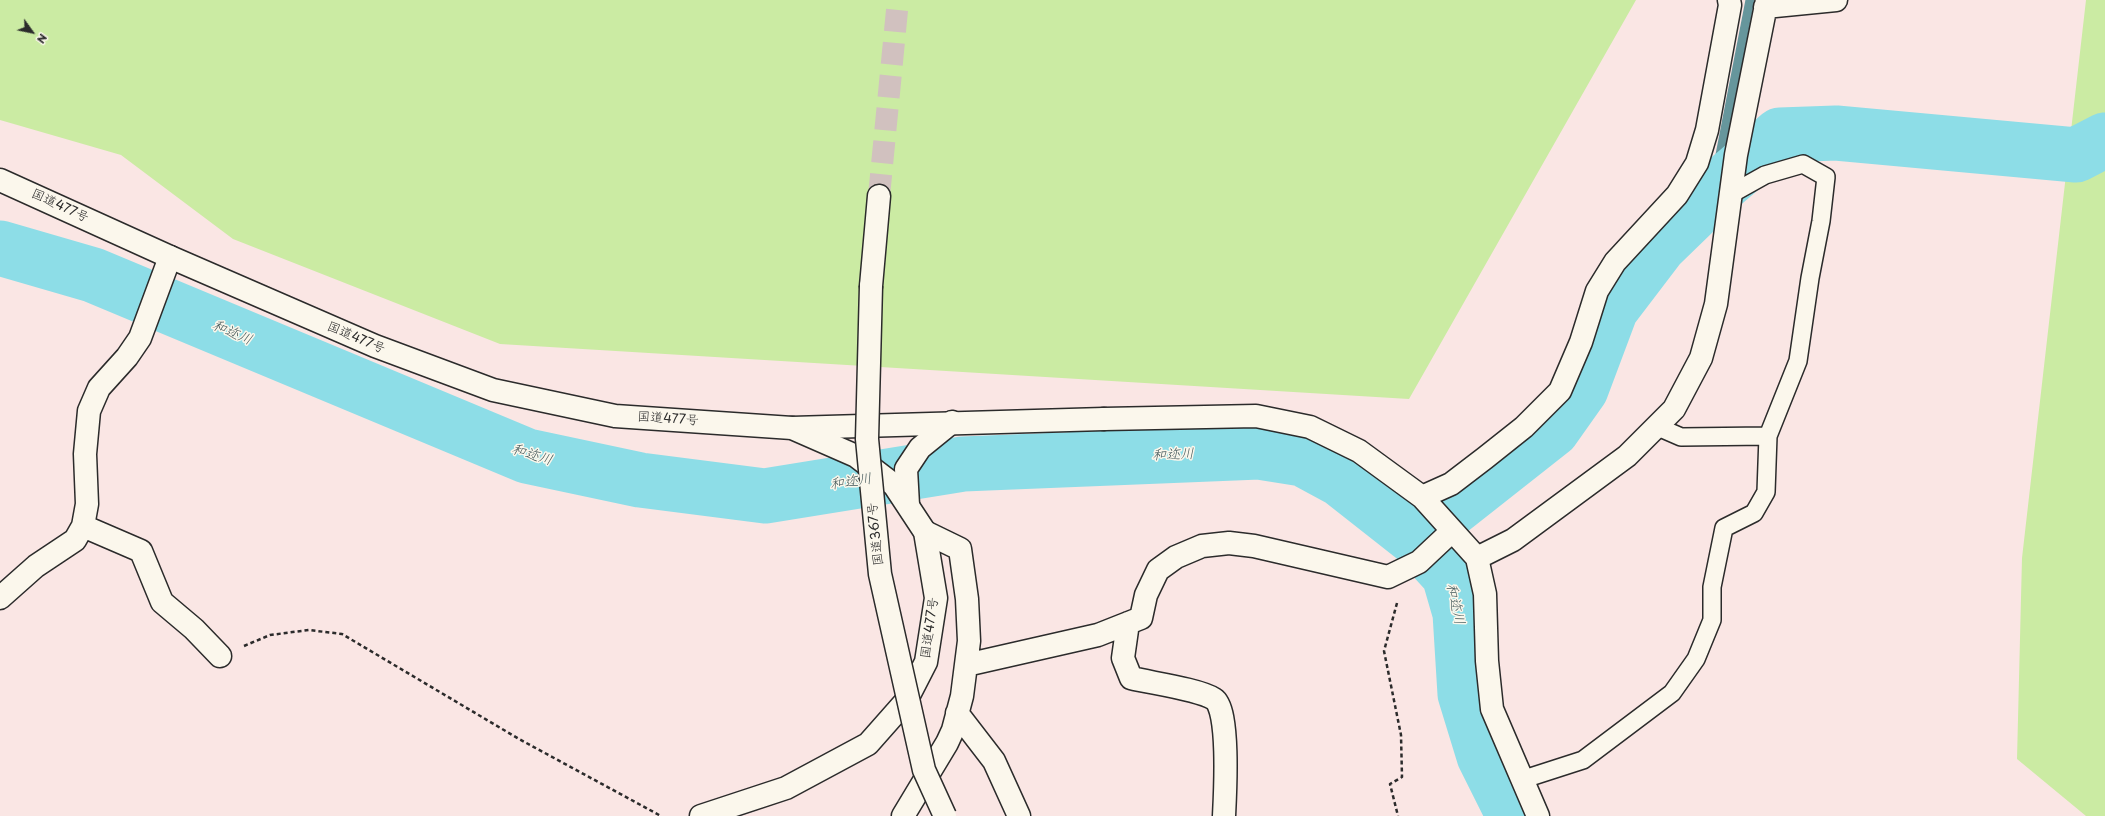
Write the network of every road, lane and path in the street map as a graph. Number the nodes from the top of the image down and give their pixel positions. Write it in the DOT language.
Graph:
graph roads {
  1 [pos="1729,0"];
  2 [pos="1836,0"];
  3 [pos="1766,3"];
  4 [pos="0,180"];
  5 [pos="1731,194"];
  6 [pos="879,196"];
  7 [pos="170,257"];
  8 [pos="952,422"];
  9 [pos="1658,427"];
  10 [pos="792,428"];
  11 [pos="1768,436"];
  12 [pos="1422,497"];
  13 [pos="908,505"];
  14 [pos="83,526"];
  15 [pos="1452,531"];
  16 [pos="925,532"];
  17 [pos="1477,558"];
  18 [pos="1398,572"];
  19 [pos="0,598"];
  20 [pos="1128,623"];
  21 [pos="220,656"];
  22 [pos="966,665"];
  23 [pos="957,713"];
  24 [pos="1521,780"];
  25 [pos="661,816"];
  26 [pos="701,816"];
  27 [pos="903,816"];
  28 [pos="945,816"];
  29 [pos="1020,816"];
  30 [pos="1224,816"];
  31 [pos="1398,816"];
  32 [pos="1538,816"];
  1 -- 12 [label="main road"];
  2 -- 3 [label="main road"];
  3 -- 5 [label="main road"];
  4 -- 7 [label="main road, 国道477号"];
  5 -- 9 [label="main road"];
  5 -- 11 [label="lane"];
  6 -- 28 [label="main road, 国道367号, bridge"];
  7 -- 10 [label="main road, 国道477号"];
  7 -- 14 [label="main road"];
  8 -- 10 [label="main road"];
  8 -- 12 [label="main road"];
  8 -- 13 [label="main road"];
  9 -- 11 [label="lane"];
  9 -- 17 [label="main road"];
  10 -- 13 [label="main road, 国道477号"];
  11 -- 24 [label="lane"];
  12 -- 15 [label="main road"];
  13 -- 16 [label="main road, 国道477号"];
  14 -- 19 [label="main road"];
  14 -- 21 [label="main road"];
  15 -- 17 [label="main road"];
  15 -- 18 [label="main road"];
  16 -- 22 [label="main road"];
  16 -- 26 [label="main road, 国道477号"];
  17 -- 24 [label="main road"];
  18 -- 20 [label="main road"];
  18 -- 31 [label="path"];
  20 -- 22 [label="main road"];
  20 -- 30 [label="main road"];
  21 -- 25 [label="path"];
  22 -- 23 [label="main road"];
  23 -- 27 [label="main road"];
  23 -- 29 [label="main road"];
  24 -- 32 [label="main road"];
}
